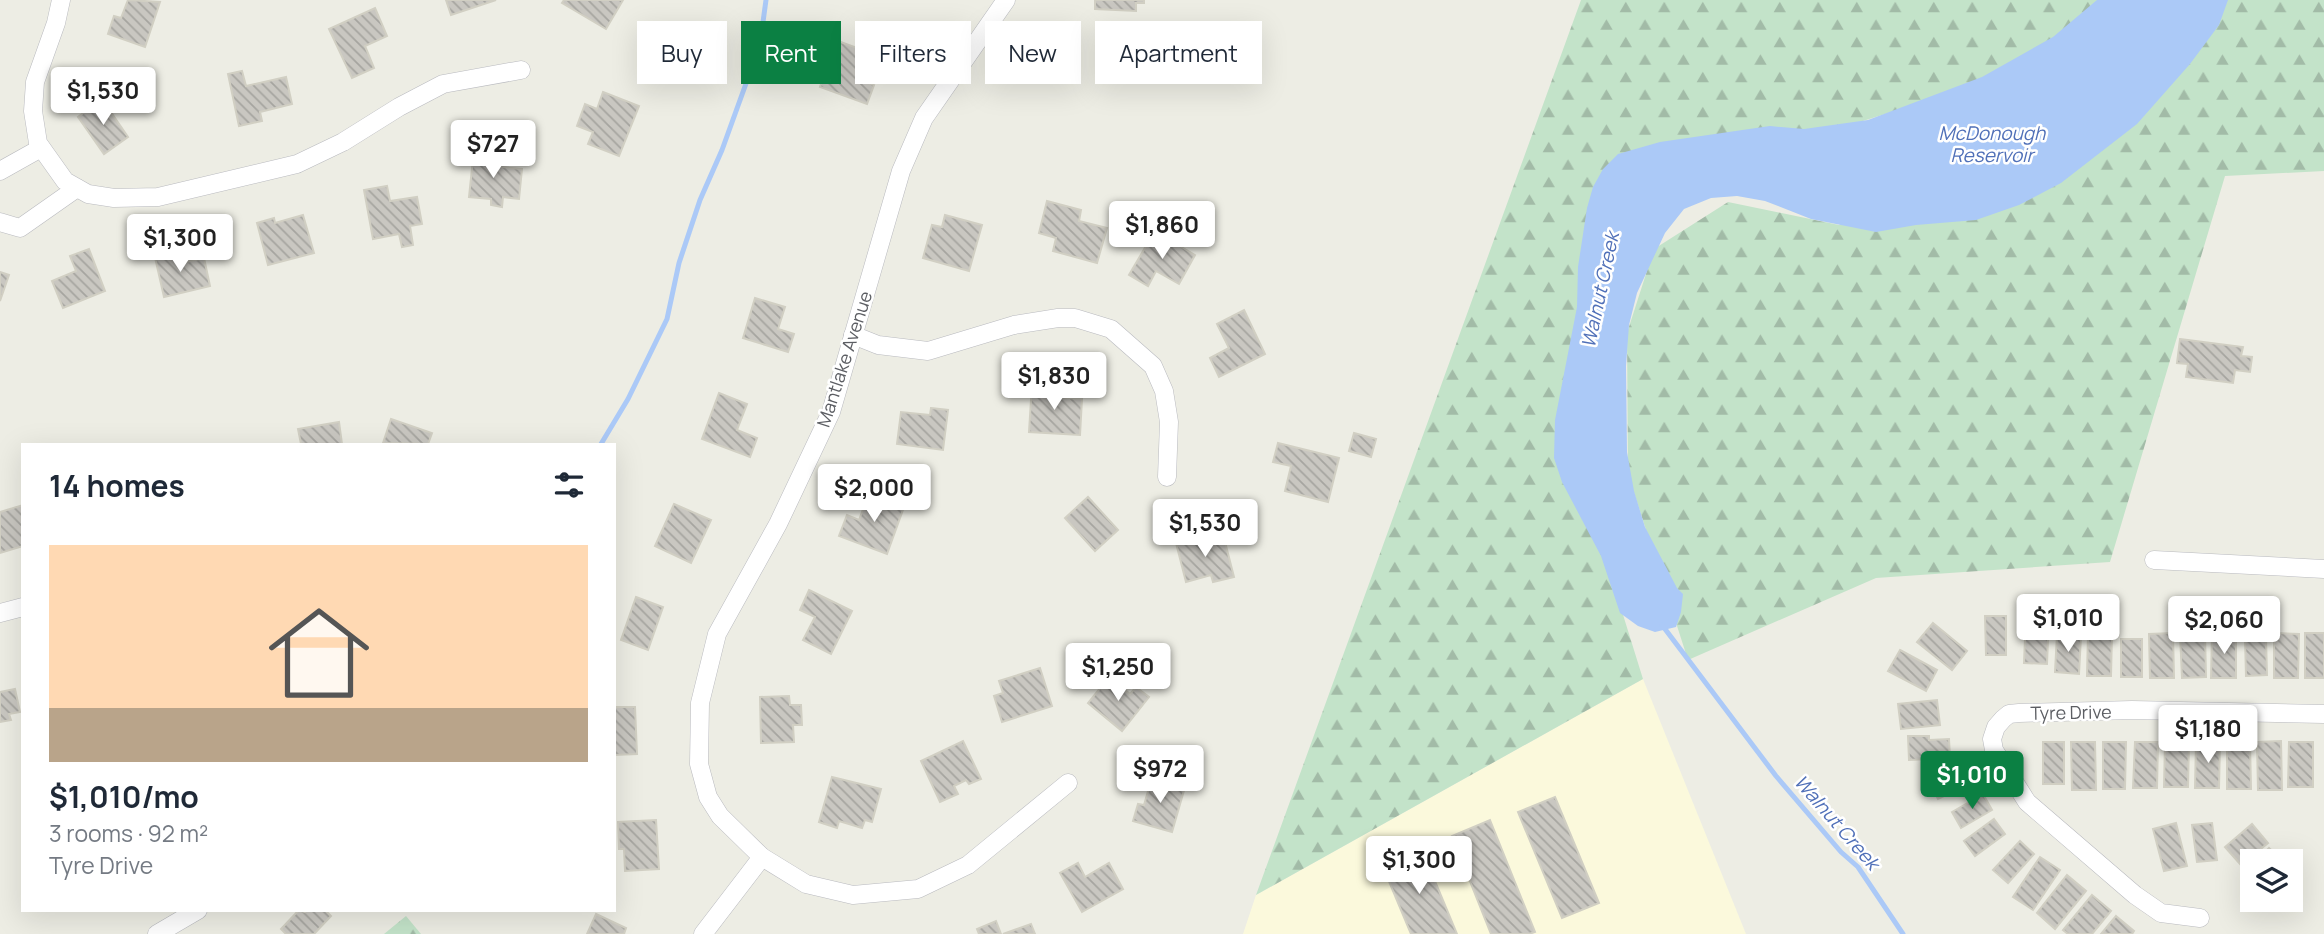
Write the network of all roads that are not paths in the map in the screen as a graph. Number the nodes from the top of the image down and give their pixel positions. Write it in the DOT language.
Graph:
graph roads {
  1 [pos="61,0"];
  2 [pos="1006,0"];
  3 [pos="521,70"];
  4 [pos="41,148"];
  5 [pos="0,171"];
  6 [pos="77,188"];
  7 [pos="0,222"];
  8 [pos="853,335"];
  9 [pos="1167,477"];
  10 [pos="2154,560"];
  11 [pos="2324,569"];
  12 [pos="21,608"];
  13 [pos="0,613"];
  14 [pos="2324,714"];
  15 [pos="1068,783"];
  16 [pos="762,857"];
  17 [pos="195,912"];
  18 [pos="2200,918"];
  19 [pos="157,934"];
  20 [pos="703,934"];
  1 -- 4 [label="street"];
  2 -- 8 [label="street, Mantlake Avenue"];
  3 -- 6 [label="street"];
  4 -- 5 [label="street"];
  4 -- 6 [label="street"];
  6 -- 7 [label="street"];
  8 -- 9 [label="street"];
  8 -- 16 [label="street, Mantlake Avenue"];
  10 -- 11 [label="street"];
  12 -- 13 [label="street"];
  14 -- 18 [label="street, Tyre Drive"];
  15 -- 16 [label="street, Mantlake Avenue"];
  16 -- 20 [label="street"];
  17 -- 19 [label="street"];
}
